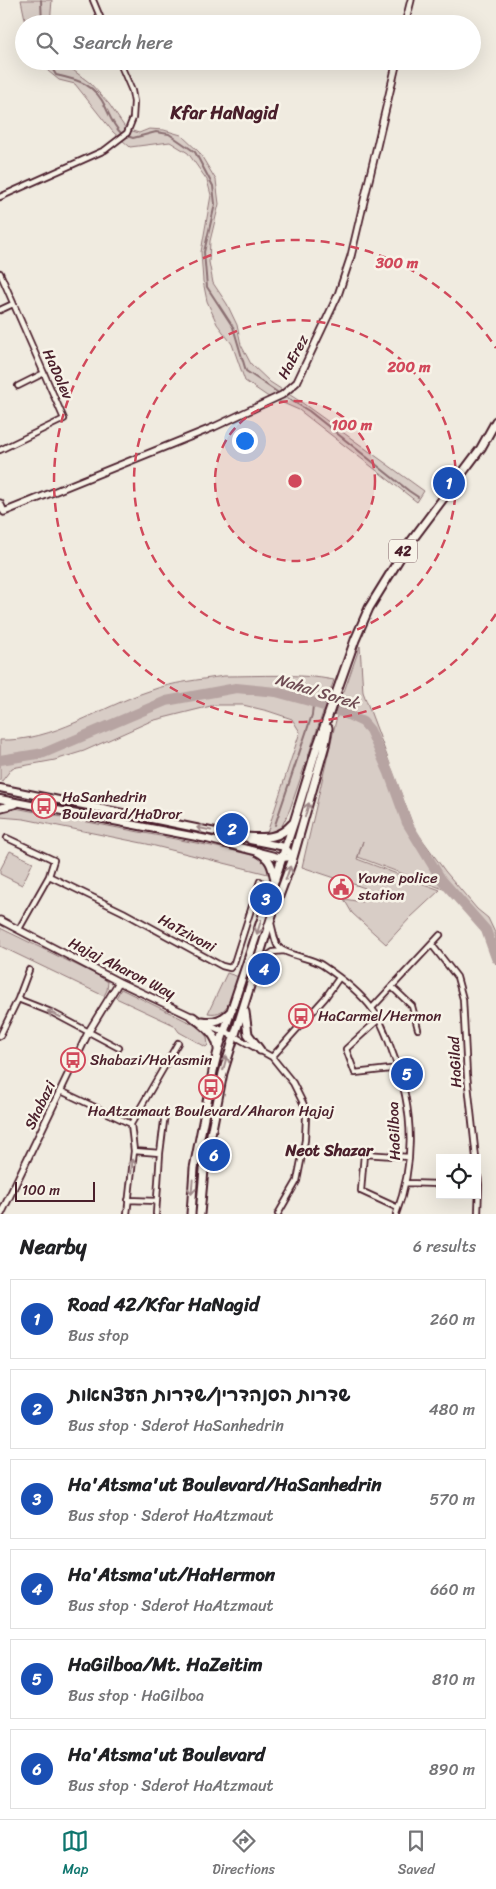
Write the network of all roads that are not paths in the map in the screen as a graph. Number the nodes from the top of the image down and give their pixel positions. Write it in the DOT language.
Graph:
graph roads {
  1 [pos="93,0"];
  2 [pos="411,0"];
  3 [pos="99,15"];
  4 [pos="407,15"];
  5 [pos="123,70"];
  6 [pos="394,70"];
  7 [pos="0,197"];
  8 [pos="0,273"];
  9 [pos="13,304"];
  10 [pos="0,310"];
  11 [pos="44,373"];
  12 [pos="18,386"];
  13 [pos="496,421"];
  14 [pos="0,450"];
  15 [pos="0,503"];
  16 [pos="2,513"];
  17 [pos="330,713"];
  18 [pos="0,788"];
  19 [pos="0,799"];
  20 [pos="32,805"];
  21 [pos="0,808"];
  22 [pos="294,822"];
  23 [pos="237,837"];
  24 [pos="7,838"];
  25 [pos="285,848"];
  26 [pos="258,852"];
  27 [pos="293,857"];
  28 [pos="282,858"];
  29 [pos="49,876"];
  30 [pos="260,881"];
  31 [pos="275,881"];
  32 [pos="0,920"];
  33 [pos="270,922"];
  34 [pos="19,929"];
  35 [pos="440,935"];
  36 [pos="432,945"];
  37 [pos="285,951"];
  38 [pos="258,962"];
  39 [pos="29,970"];
  40 [pos="339,978"];
  41 [pos="119,982"];
  42 [pos="392,987"];
  43 [pos="18,999"];
  44 [pos="247,1000"];
  45 [pos="234,1008"];
  46 [pos="372,1008"];
  47 [pos="194,1017"];
  48 [pos="379,1019"];
  49 [pos="202,1021"];
  50 [pos="418,1029"];
  51 [pos="90,1031"];
  52 [pos="225,1032"];
  53 [pos="0,1036"];
  54 [pos="234,1036"];
  55 [pos="178,1043"];
  56 [pos="119,1048"];
  57 [pos="260,1050"];
  58 [pos="218,1053"];
  59 [pos="272,1057"];
  60 [pos="399,1068"];
  61 [pos="61,1091"];
  62 [pos="165,1113"];
  63 [pos="131,1124"];
  64 [pos="134,1151"];
  65 [pos="160,1153"];
  66 [pos="476,1154"];
  67 [pos="409,1156"];
  68 [pos="406,1183"];
  69 [pos="436,1184"];
  70 [pos="478,1199"];
  71 [pos="128,1200"];
  72 [pos="157,1201"];
  73 [pos="398,1208"];
  74 [pos="2,1213"];
  75 [pos="127,1214"];
  76 [pos="156,1214"];
  77 [pos="191,1214"];
  78 [pos="200,1214"];
  79 [pos="278,1214"];
  80 [pos="396,1214"];
  81 [pos="478,1214"];
  1 -- 3 [label="street"];
  2 -- 4 [label="street"];
  5 -- 7 [label="street"];
  6 -- 16 [label="street, HaErez"];
  8 -- 9 [label="street, HaDolev"];
  9 -- 10 [label="street"];
  9 -- 11 [label="street, HaDolev"];
  11 -- 12 [label="street"];
  11 -- 14 [label="street, HaDolev"];
  13 -- 17 [label="highway, 42"];
  15 -- 16 [label="street"];
  17 -- 22 [label="highway, 42"];
  27 -- 17 [label="highway, 42, one-way"];
  23 -- 18 [label="main road, one-way"];
  19 -- 20 [label="main road"];
  20 -- 21 [label="main road"];
  20 -- 26 [label="main road"];
  22 -- 23 [label="highway"];
  22 -- 25 [label="highway, 42"];
  23 -- 25 [label="main road"];
  24 -- 29 [label="street"];
  25 -- 27 [label="main road"];
  25 -- 28 [label="highway, 42"];
  26 -- 28 [label="main road"];
  26 -- 31 [label="highway"];
  27 -- 28 [label="main road"];
  33 -- 27 [label="highway, 42, one-way"];
  28 -- 31 [label="highway, 42"];
  29 -- 30 [label="street, HaTzivoni"];
  29 -- 34 [label="street"];
  31 -- 45 [label="highway, 42, one-way"];
  32 -- 34 [label="street, Hajaj Aharon Way"];
  33 -- 37 [label="street"];
  33 -- 38 [label="highway, 42"];
  34 -- 41 [label="street, Hajaj Aharon Way"];
  35 -- 36 [label="street"];
  36 -- 42 [label="street"];
  36 -- 66 [label="street, HaGilad"];
  37 -- 38 [label="street"];
  37 -- 40 [label="street, HaGilboa"];
  38 -- 44 [label="highway, 42"];
  39 -- 43 [label="street"];
  40 -- 46 [label="street, HaGilboa"];
  40 -- 59 [label="street"];
  41 -- 47 [label="street, Hajaj Aharon Way"];
  41 -- 51 [label="street, Shabazi"];
  42 -- 46 [label="street"];
  42 -- 50 [label="street"];
  51 -- 43 [label="street, one-way"];
  43 -- 53 [label="street"];
  44 -- 54 [label="highway, 42"];
  44 -- 57 [label="highway"];
  45 -- 49 [label="highway"];
  45 -- 52 [label="highway, 42"];
  46 -- 48 [label="street, HaGilboa"];
  47 -- 49 [label="street, Hajaj Aharon Way"];
  47 -- 58 [label="highway"];
  48 -- 60 [label="street, HaGilboa"];
  48 -- 60 [label="street"];
  49 -- 52 [label="street, Hajaj Aharon Way"];
  51 -- 56 [label="street"];
  51 -- 61 [label="street, Shabazi"];
  52 -- 54 [label="street, Hajaj Aharon Way"];
  52 -- 58 [label="highway, 42"];
  54 -- 57 [label="street"];
  78 -- 54 [label="highway, 42, one-way"];
  55 -- 63 [label="street"];
  57 -- 59 [label="street"];
  58 -- 77 [label="highway, 42, one-way"];
  59 -- 79 [label="street"];
  60 -- 67 [label="street, HaGilboa"];
  61 -- 63 [label="street"];
  61 -- 74 [label="street, Shabazi"];
  62 -- 65 [label="street"];
  63 -- 64 [label="street"];
  64 -- 65 [label="street"];
  71 -- 64 [label="street, one-way"];
  65 -- 72 [label="street"];
  67 -- 68 [label="street, HaGilboa"];
  67 -- 73 [label="street"];
  68 -- 69 [label="street"];
  68 -- 73 [label="street, HaGilboa"];
  70 -- 81 [label="street"];
  71 -- 72 [label="street"];
  71 -- 75 [label="street"];
  72 -- 76 [label="street"];
  73 -- 80 [label="street, HaGilboa"];
}
